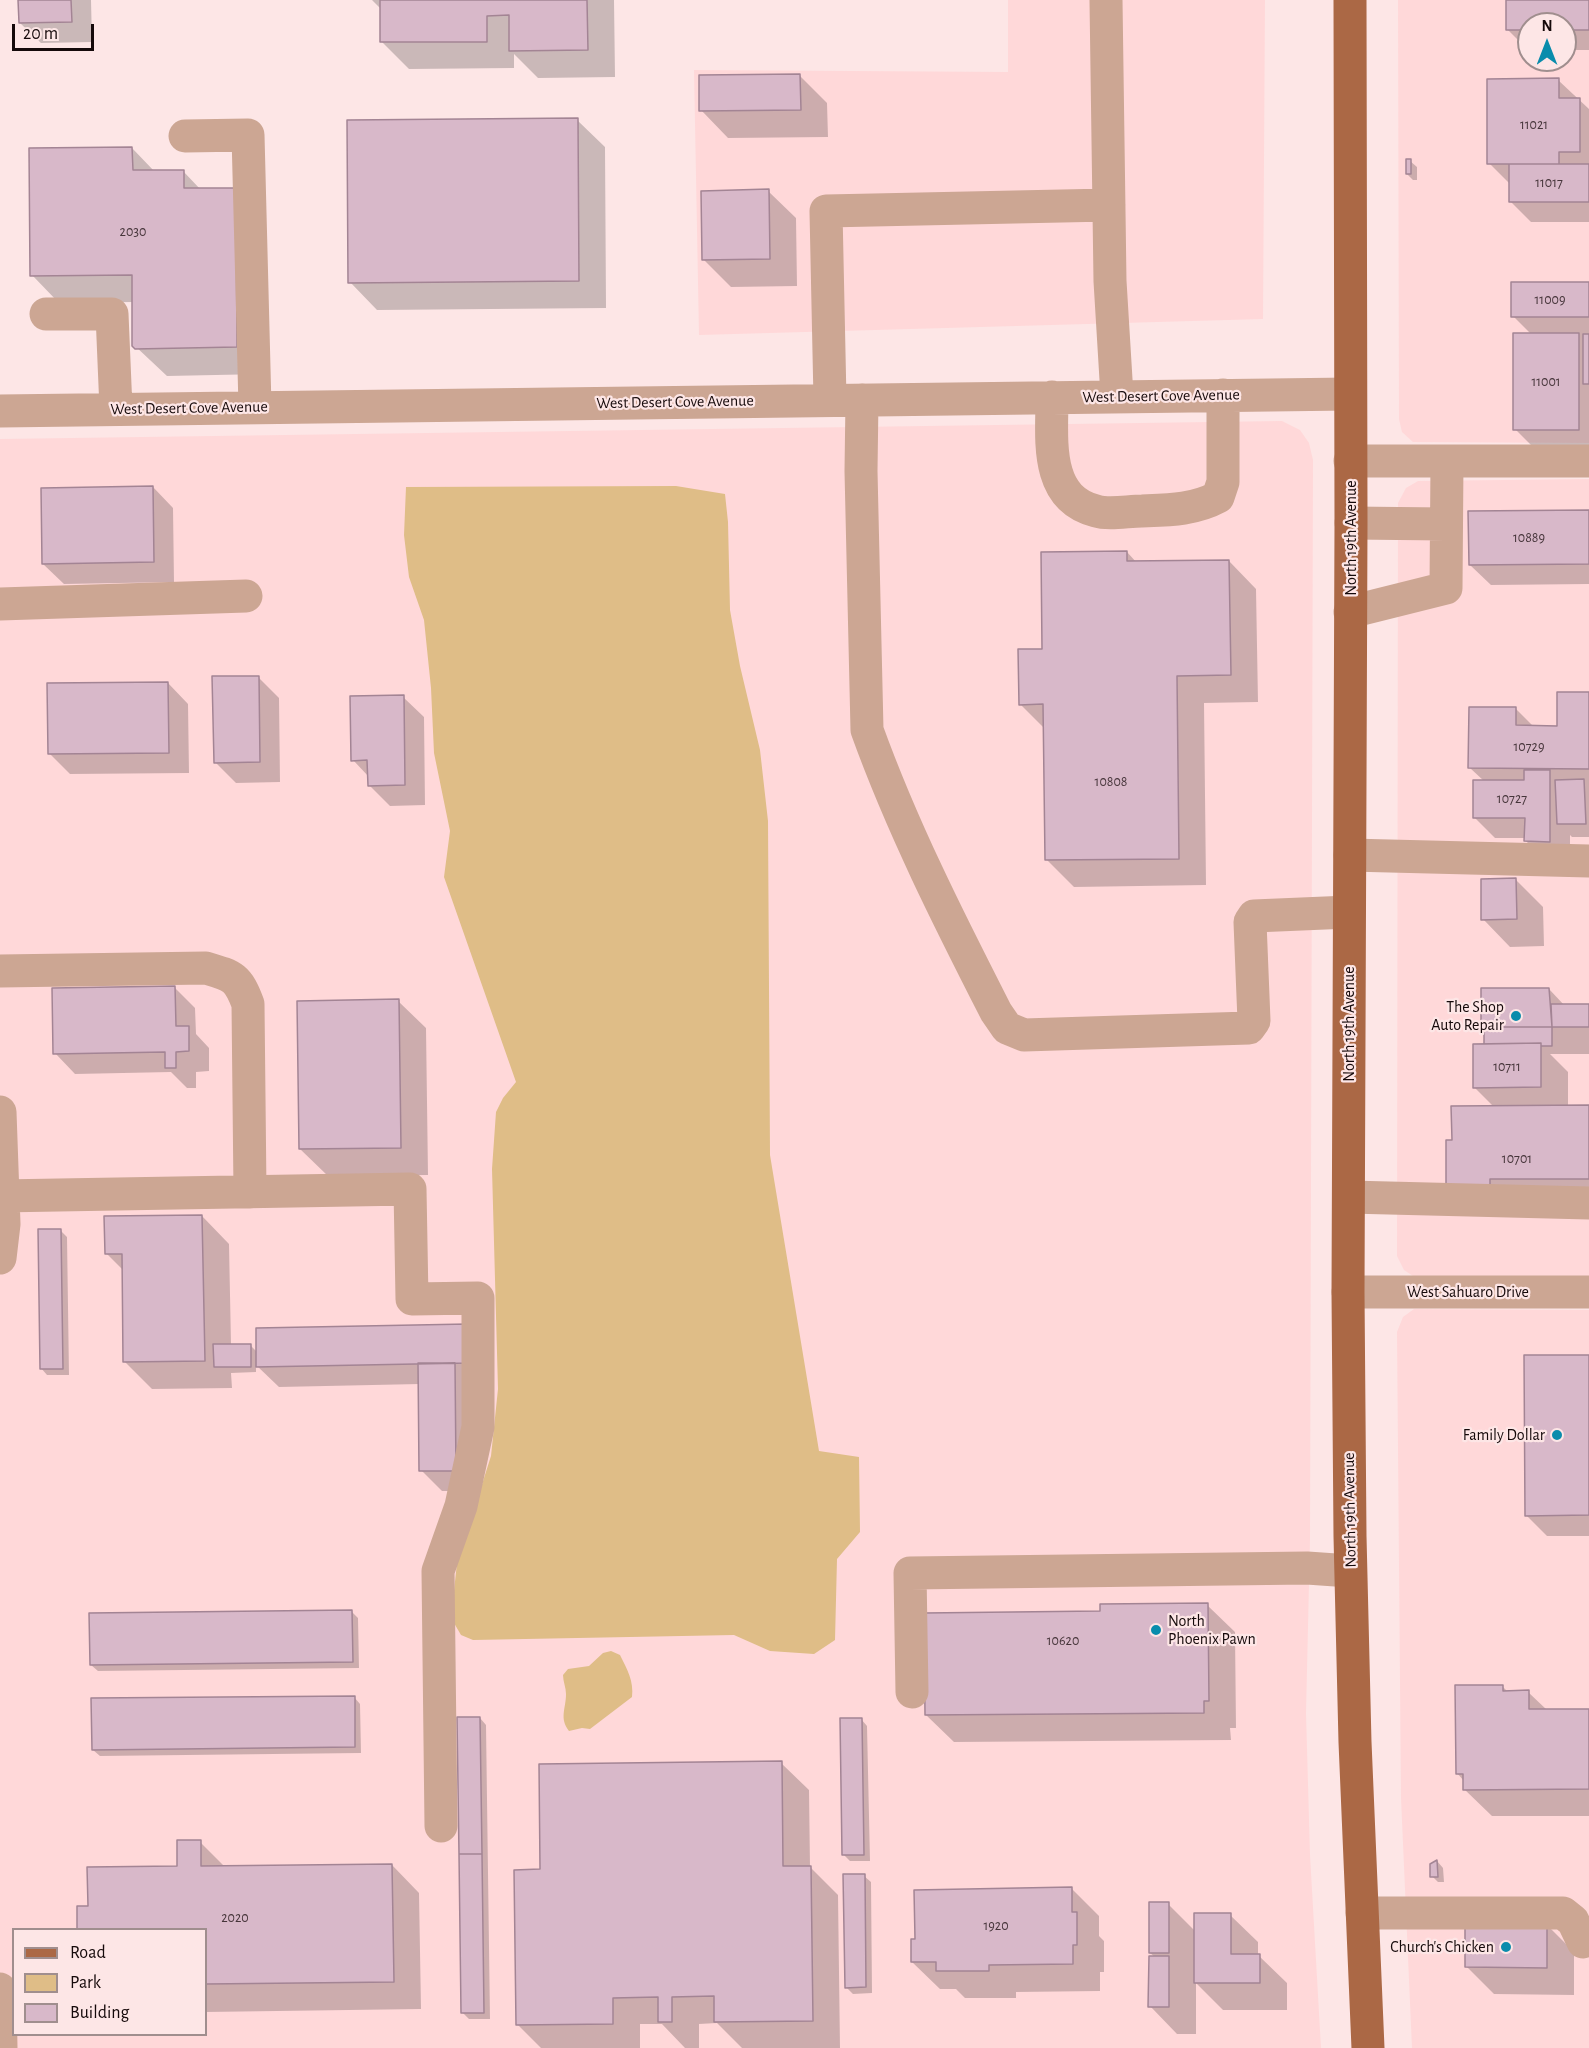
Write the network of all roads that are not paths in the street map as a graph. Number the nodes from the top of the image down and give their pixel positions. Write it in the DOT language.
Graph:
graph roads {
  1 [pos="1106,0"];
  2 [pos="1350,0"];
  3 [pos="185,136"];
  4 [pos="1109,205"];
  5 [pos="46,314"];
  6 [pos="1350,394"];
  7 [pos="1223,395"];
  8 [pos="1117,396"];
  9 [pos="1052,397"];
  10 [pos="846,400"];
  11 [pos="255,407"];
  12 [pos="116,409"];
  13 [pos="0,411"];
  14 [pos="1350,461"];
  15 [pos="1589,461"];
  16 [pos="1447,462"];
  17 [pos="1351,524"];
  18 [pos="1446,524"];
  19 [pos="246,596"];
  20 [pos="0,604"];
  21 [pos="1350,612"];
  22 [pos="1350,855"];
  23 [pos="1589,861"];
  24 [pos="1349,912"];
  25 [pos="0,971"];
  26 [pos="0,1112"];
  27 [pos="250,1192"];
  28 [pos="2,1196"];
  29 [pos="1348,1197"];
  30 [pos="1589,1203"];
  31 [pos="0,1258"];
  32 [pos="1348,1292"];
  33 [pos="1589,1292"];
  34 [pos="1350,1571"];
  35 [pos="912,1692"];
  36 [pos="441,1826"];
  37 [pos="1362,1913"];
  38 [pos="1583,1942"];
  39 [pos="0,1989"];
  40 [pos="1,2048"];
  41 [pos="1368,2048"];
  1 -- 4 [label="street"];
  2 -- 6 [label="main road, North 19th Avenue"];
  3 -- 11 [label="street"];
  4 -- 8 [label="street"];
  4 -- 10 [label="street"];
  5 -- 12 [label="street"];
  6 -- 7 [label="street, West Desert Cove Avenue"];
  6 -- 14 [label="main road, North 19th Avenue"];
  7 -- 8 [label="street, West Desert Cove Avenue"];
  7 -- 9 [label="street"];
  8 -- 9 [label="street, West Desert Cove Avenue"];
  9 -- 10 [label="street, West Desert Cove Avenue"];
  10 -- 11 [label="street, West Desert Cove Avenue"];
  10 -- 24 [label="street"];
  11 -- 12 [label="street, West Desert Cove Avenue"];
  12 -- 13 [label="street, West Desert Cove Avenue"];
  14 -- 16 [label="street"];
  14 -- 17 [label="main road, North 19th Avenue"];
  15 -- 16 [label="street"];
  16 -- 18 [label="street"];
  17 -- 18 [label="street"];
  17 -- 21 [label="main road, North 19th Avenue"];
  18 -- 21 [label="street"];
  19 -- 20 [label="street"];
  21 -- 22 [label="main road, North 19th Avenue"];
  22 -- 23 [label="street"];
  22 -- 24 [label="main road, North 19th Avenue"];
  24 -- 29 [label="main road, North 19th Avenue"];
  25 -- 27 [label="street"];
  26 -- 28 [label="street"];
  27 -- 28 [label="street"];
  27 -- 36 [label="street"];
  28 -- 31 [label="street"];
  29 -- 30 [label="street"];
  29 -- 32 [label="main road, North 19th Avenue"];
  32 -- 33 [label="street, West Sahuaro Drive"];
  32 -- 34 [label="main road, North 19th Avenue"];
  34 -- 35 [label="street"];
  34 -- 37 [label="main road, North 19th Avenue"];
  37 -- 38 [label="street"];
  37 -- 41 [label="main road, North 19th Avenue"];
  39 -- 40 [label="street"];
}
